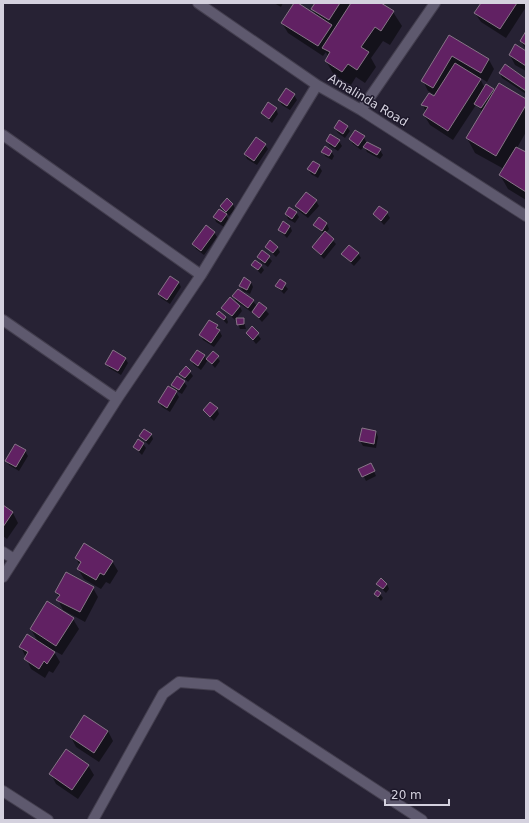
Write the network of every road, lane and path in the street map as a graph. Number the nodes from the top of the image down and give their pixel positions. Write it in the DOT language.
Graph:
graph roads {
  1 [pos="198,3"];
  2 [pos="434,3"];
  3 [pos="317,85"];
  4 [pos="361,110"];
  5 [pos="3,135"];
  6 [pos="526,216"];
  7 [pos="201,275"];
  8 [pos="3,320"];
  9 [pos="117,399"];
  10 [pos="3,552"];
  11 [pos="14,559"];
  12 [pos="3,576"];
  13 [pos="3,791"];
  14 [pos="48,820"];
  15 [pos="92,820"];
  16 [pos="422,820"];
  1 -- 3 [label="street, Amalinda Road"];
  2 -- 4 [label="street"];
  3 -- 4 [label="street, Amalinda Road"];
  3 -- 7 [label="street"];
  4 -- 6 [label="street, Amalinda Road"];
  5 -- 7 [label="street"];
  7 -- 9 [label="street"];
  8 -- 9 [label="street"];
  9 -- 11 [label="street"];
  10 -- 11 [label="street"];
  11 -- 12 [label="street"];
  13 -- 14 [label="street"];
  15 -- 16 [label="street"];
}
